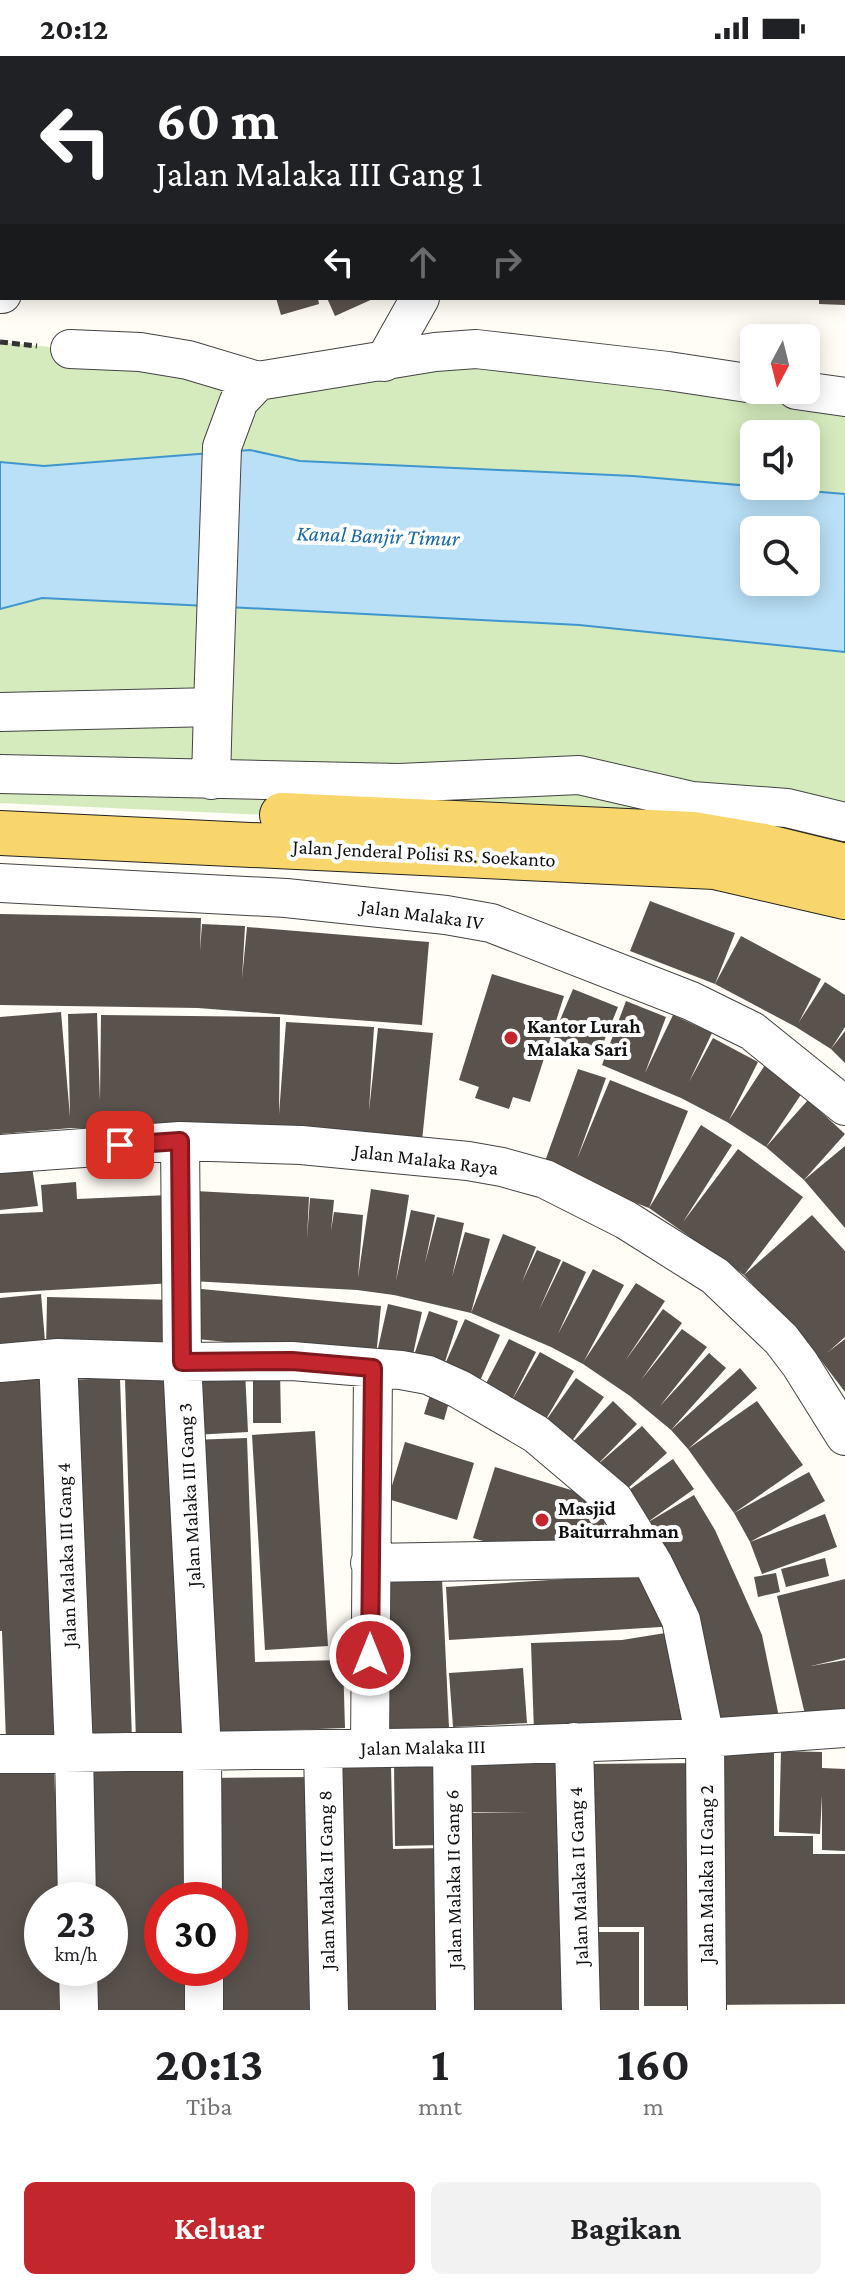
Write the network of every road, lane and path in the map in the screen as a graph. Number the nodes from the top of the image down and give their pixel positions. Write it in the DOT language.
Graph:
graph roads {
  1 [pos="419,300"];
  2 [pos="70,349"];
  3 [pos="384,362"];
  4 [pos="258,381"];
  5 [pos="740,382"];
  6 [pos="820,393"];
  7 [pos="845,397"];
  8 [pos="213,707"];
  9 [pos="0,712"];
  10 [pos="0,774"];
  11 [pos="211,780"];
  12 [pos="0,803"];
  13 [pos="845,822"];
  14 [pos="0,833"];
  15 [pos="845,866"];
  16 [pos="0,883"];
  17 [pos="845,897"];
  18 [pos="845,1106"];
  19 [pos="180,1141"];
  20 [pos="0,1154"];
  21 [pos="58,1358"];
  22 [pos="182,1362"];
  23 [pos="0,1363"];
  24 [pos="373,1368"];
  25 [pos="845,1436"];
  26 [pos="650,1558"];
  27 [pos="370,1563"];
  28 [pos="845,1728"];
  29 [pos="705,1738"];
  30 [pos="574,1742"];
  31 [pos="452,1747"];
  32 [pos="370,1748"];
  33 [pos="323,1750"];
  34 [pos="74,1752"];
  35 [pos="202,1752"];
  36 [pos="0,1754"];
  37 [pos="77,1882"];
  38 [pos="203,1882"];
  39 [pos="78,1986"];
  40 [pos="204,1986"];
  41 [pos="79,2010"];
  42 [pos="204,2010"];
  43 [pos="329,2010"];
  44 [pos="455,2010"];
  45 [pos="581,2010"];
  46 [pos="707,2010"];
  1 -- 3 [label="street"];
  2 -- 4 [label="street"];
  3 -- 4 [label="street"];
  3 -- 5 [label="street"];
  4 -- 8 [label="street"];
  6 -- 7 [label="street"];
  8 -- 9 [label="street"];
  8 -- 11 [label="street"];
  10 -- 11 [label="street"];
  11 -- 13 [label="street"];
  12 -- 15 [label="main road, Jalan Jenderal Polisi RS. Soekanto"];
  14 -- 17 [label="main road, Jalan Jenderal Polisi RS. Soekanto"];
  16 -- 18 [label="street, Jalan Malaka IV"];
  19 -- 20 [label="street, Jalan Malaka Raya"];
  19 -- 22 [label="street, Jalan Malaka III Gang 3"];
  19 -- 25 [label="street, Jalan Malaka Raya"];
  21 -- 22 [label="street, Jalan Malaka II Gang 2"];
  21 -- 23 [label="street, Jalan Malaka II Gang 2"];
  21 -- 34 [label="street, Jalan Malaka III Gang 4"];
  22 -- 24 [label="street, Jalan Malaka II Gang 2"];
  22 -- 35 [label="street, Jalan Malaka III Gang 3"];
  24 -- 26 [label="street, Jalan Malaka II Gang 2"];
  24 -- 27 [label="street"];
  26 -- 27 [label="street"];
  26 -- 29 [label="street, Jalan Malaka II Gang 2"];
  27 -- 32 [label="street"];
  28 -- 29 [label="street, Jalan Malaka III"];
  29 -- 30 [label="street, Jalan Malaka III"];
  29 -- 46 [label="street, Jalan Malaka II Gang 2"];
  30 -- 31 [label="street, Jalan Malaka III"];
  30 -- 45 [label="street, Jalan Malaka II Gang 4"];
  31 -- 32 [label="street, Jalan Malaka III"];
  31 -- 44 [label="street, Jalan Malaka II Gang 6"];
  32 -- 33 [label="street, Jalan Malaka III"];
  33 -- 35 [label="street, Jalan Malaka III"];
  33 -- 43 [label="street, Jalan Malaka II Gang 8"];
  34 -- 35 [label="street, Jalan Malaka III"];
  34 -- 36 [label="street, Jalan Malaka III"];
  34 -- 37 [label="street, Jalan Malaka III Gang 4"];
  35 -- 38 [label="street, Jalan Malaka III Gang 3"];
  39 -- 41 [label="street"];
  40 -- 42 [label="street"];
}
